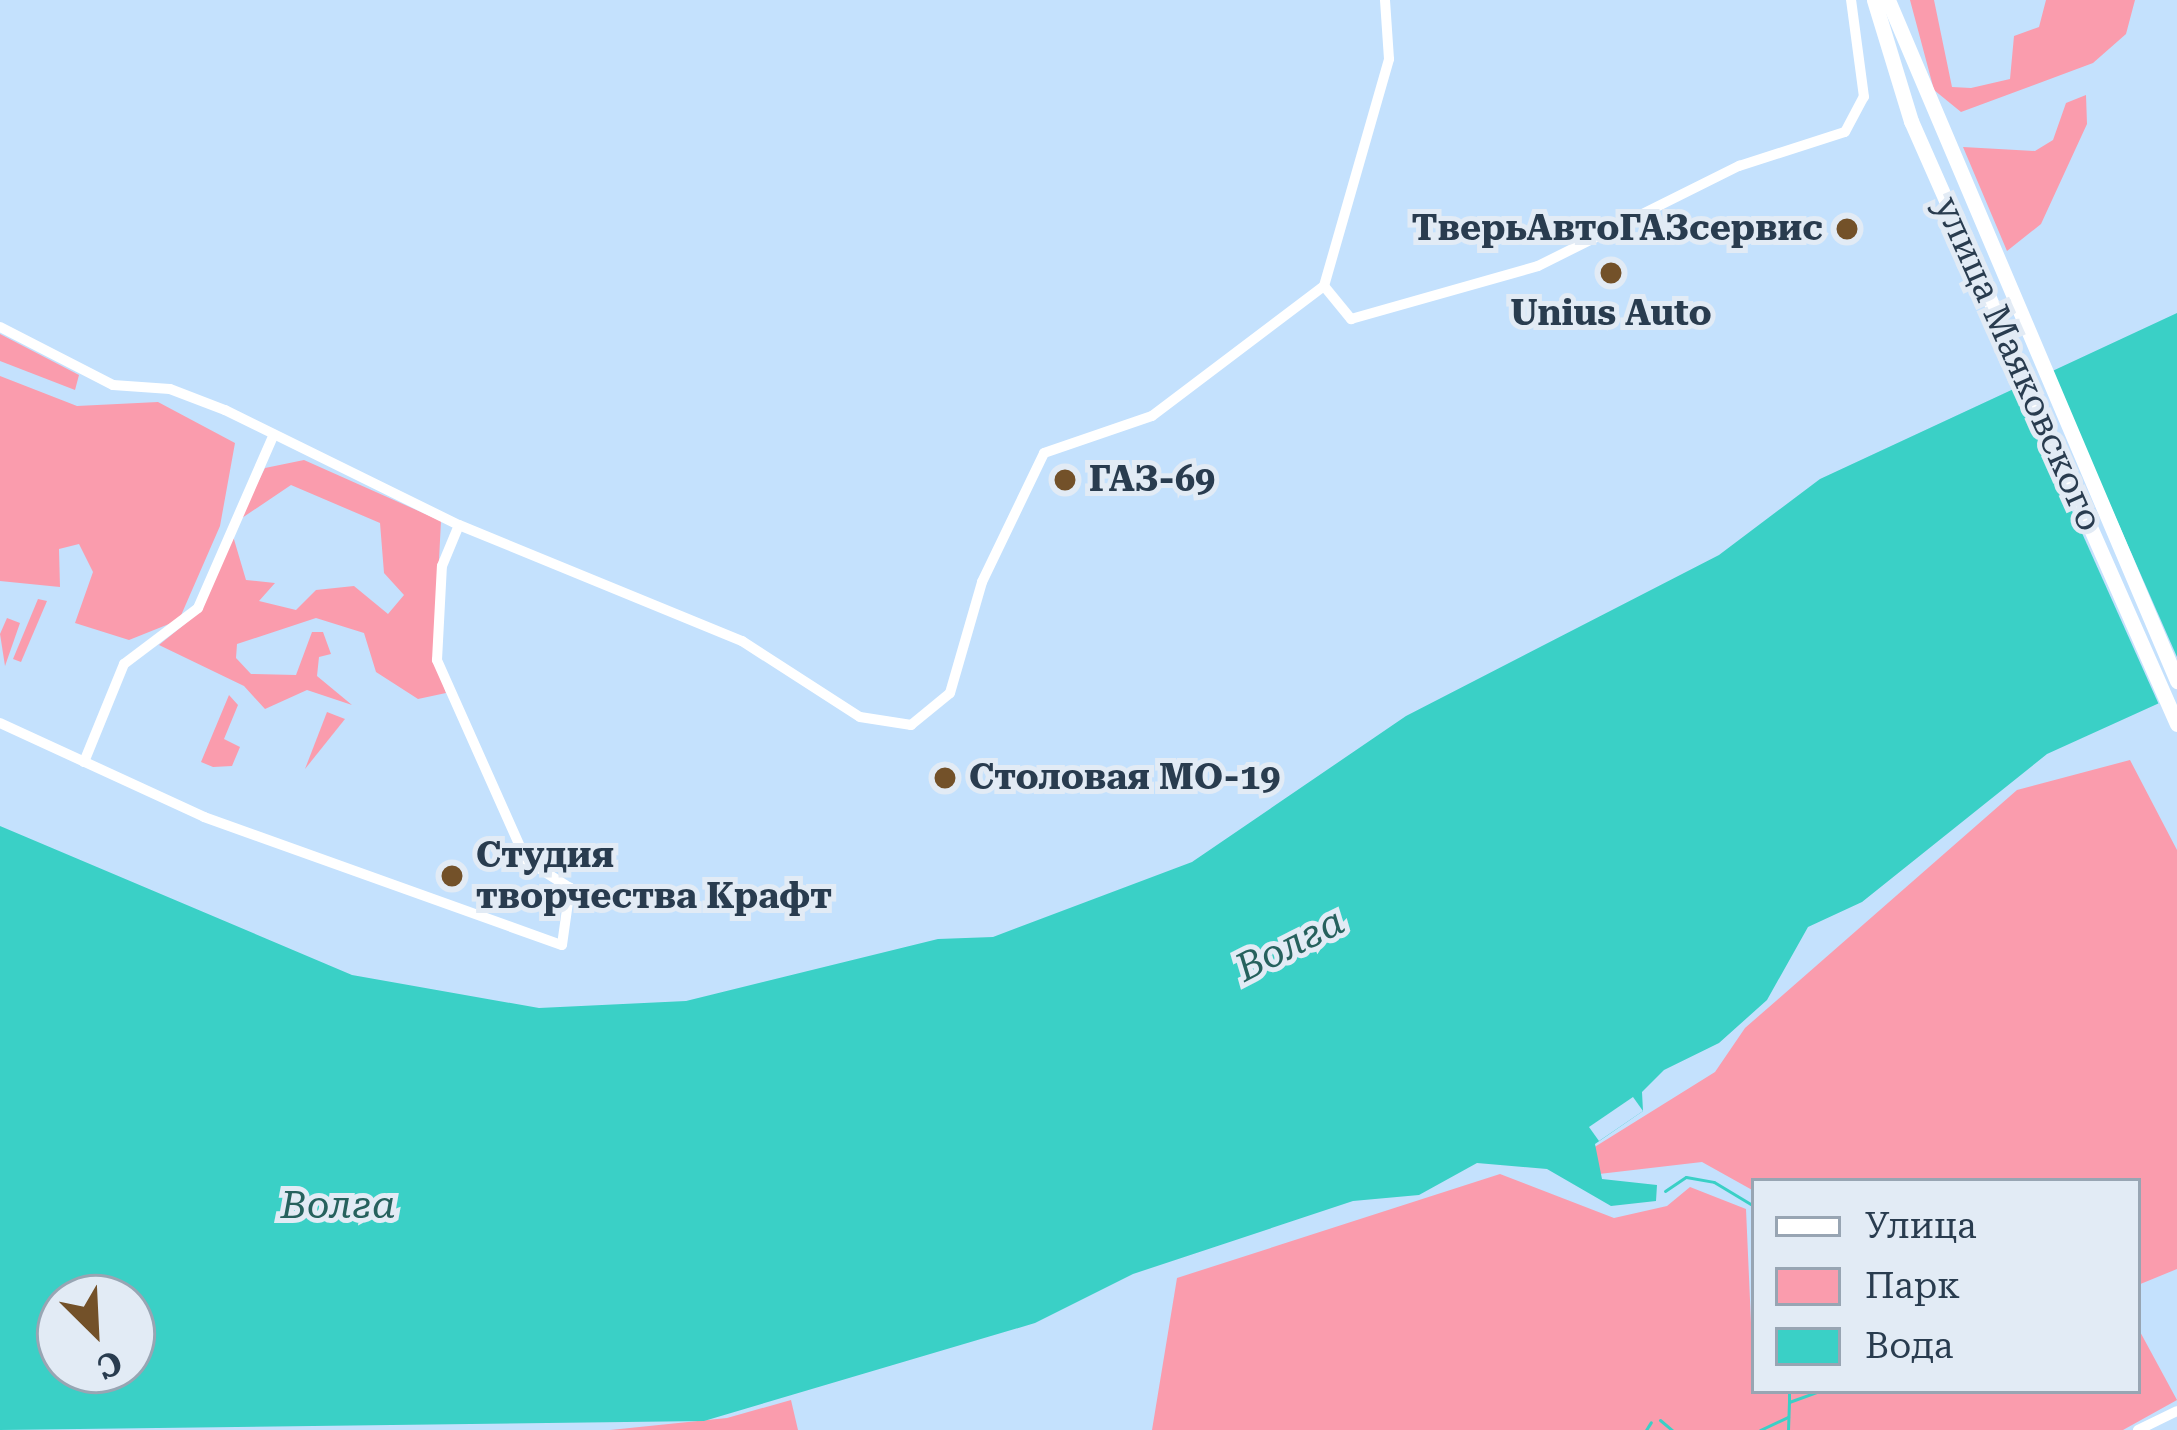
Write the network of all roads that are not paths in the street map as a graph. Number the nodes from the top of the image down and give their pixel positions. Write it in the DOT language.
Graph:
graph roads {
  1 [pos="1385,0"];
  2 [pos="1851,0"];
  3 [pos="1874,0"];
  4 [pos="1888,0"];
  5 [pos="1887,41"];
  6 [pos="1324,286"];
  7 [pos="0,327"];
  8 [pos="273,436"];
  9 [pos="459,525"];
  10 [pos="2177,681"];
  11 [pos="0,723"];
  12 [pos="2177,724"];
  13 [pos="84,762"];
  14 [pos="2177,1411"];
  15 [pos="2138,1430"];
  1 -- 6 [label="street"];
  2 -- 6 [label="street"];
  3 -- 5 [label="main road, улица Маяковского"];
  4 -- 5 [label="main road, улица Маяковского"];
  5 -- 10 [label="main road, улица Маяковского"];
  5 -- 12 [label="main road, улица Маяковского"];
  6 -- 9 [label="street"];
  7 -- 8 [label="street"];
  8 -- 9 [label="street"];
  8 -- 13 [label="street"];
  9 -- 13 [label="street"];
  11 -- 13 [label="street"];
  14 -- 15 [label="street"];
}
